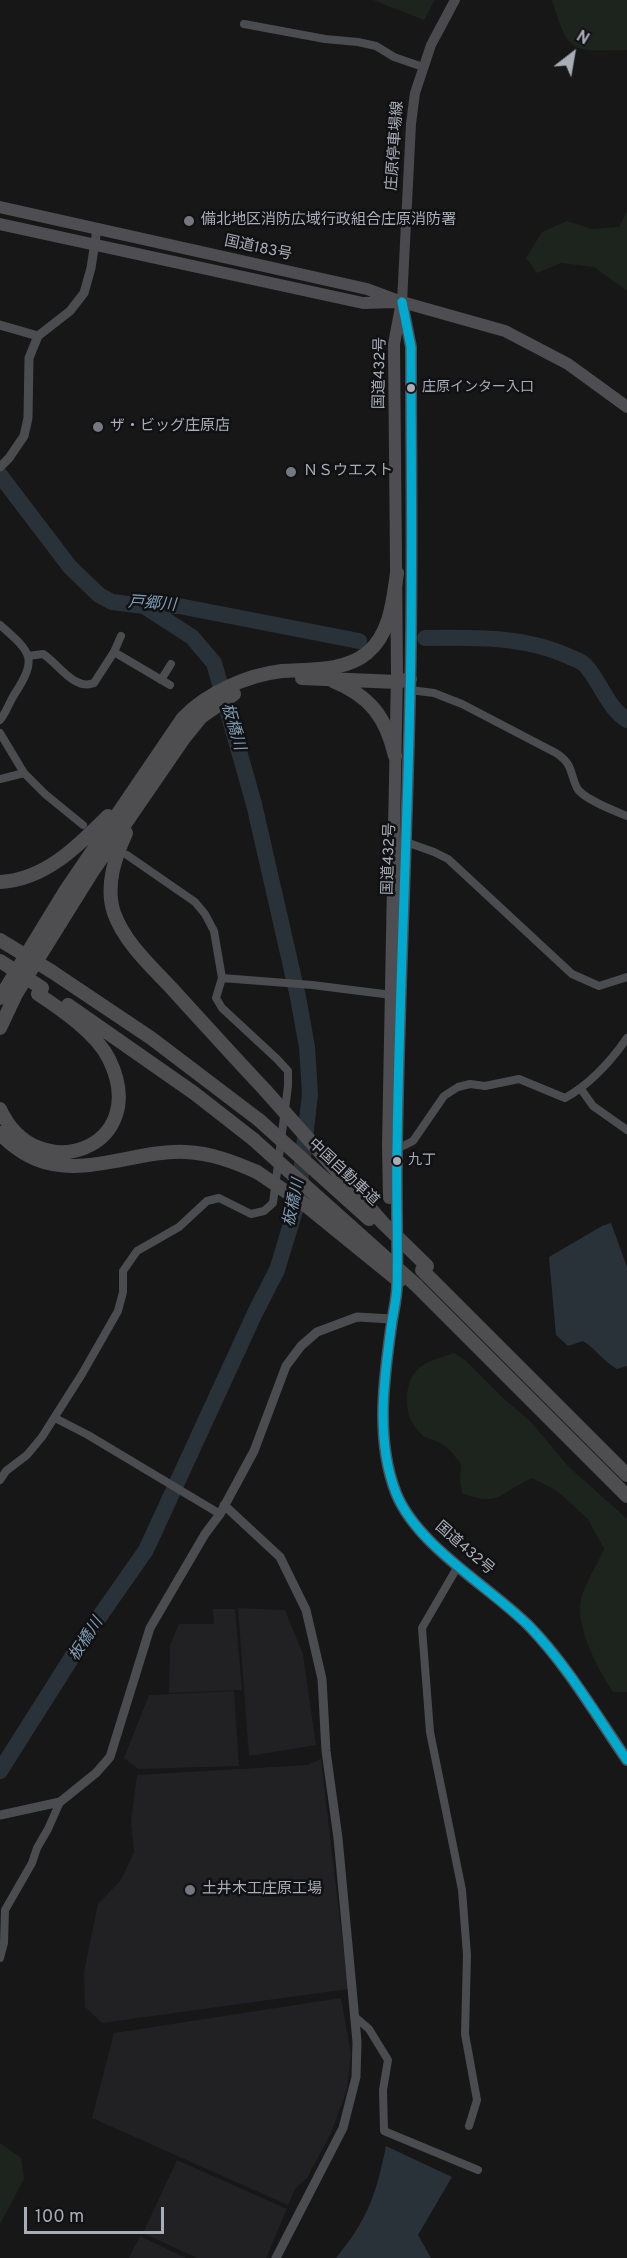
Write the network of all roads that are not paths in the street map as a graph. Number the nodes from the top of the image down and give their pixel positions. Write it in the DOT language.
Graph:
graph roads {
  1 [pos="455,0"];
  2 [pos="244,24"];
  3 [pos="423,67"];
  4 [pos="0,207"];
  5 [pos="0,224"];
  6 [pos="97,229"];
  7 [pos="94,245"];
  8 [pos="402,302"];
  9 [pos="0,324"];
  10 [pos="38,336"];
  11 [pos="627,408"];
  12 [pos="0,466"];
  13 [pos="397,573"];
  14 [pos="0,625"];
  15 [pos="121,636"];
  16 [pos="114,652"];
  17 [pos="28,656"];
  18 [pos="171,664"];
  19 [pos="317,673"];
  20 [pos="161,680"];
  21 [pos="404,681"];
  22 [pos="170,685"];
  23 [pos="0,720"];
  24 [pos="0,733"];
  25 [pos="395,756"];
  26 [pos="24,773"];
  27 [pos="0,778"];
  28 [pos="136,797"];
  29 [pos="627,816"];
  30 [pos="83,825"];
  31 [pos="406,842"];
  32 [pos="127,855"];
  33 [pos="0,882"];
  34 [pos="0,940"];
  35 [pos="0,961"];
  36 [pos="0,969"];
  37 [pos="627,977"];
  38 [pos="222,978"];
  39 [pos="40,991"];
  40 [pos="392,995"];
  41 [pos="0,998"];
  42 [pos="0,1028"];
  43 [pos="627,1038"];
  44 [pos="581,1089"];
  45 [pos="0,1109"];
  46 [pos="627,1130"];
  47 [pos="0,1132"];
  48 [pos="397,1149"];
  49 [pos="425,1268"];
  50 [pos="414,1288"];
  51 [pos="392,1319"];
  52 [pos="55,1418"];
  53 [pos="627,1475"];
  54 [pos="0,1480"];
  55 [pos="627,1496"];
  56 [pos="222,1510"];
  57 [pos="458,1566"];
  58 [pos="627,1760"];
  59 [pos="60,1802"];
  60 [pos="0,1815"];
  61 [pos="0,1958"];
  62 [pos="355,2017"];
  63 [pos="469,2126"];
  64 [pos="478,2170"];
  65 [pos="276,2258"];
  1 -- 3 [label="main road, 庄原停車場線"];
  2 -- 3 [label="street"];
  3 -- 8 [label="main road, 庄原停車場線"];
  4 -- 6 [label="highway, 国道183号"];
  5 -- 7 [label="highway, 国道183号"];
  6 -- 7 [label="street"];
  6 -- 8 [label="highway, 国道183号"];
  7 -- 8 [label="highway, 国道183号"];
  7 -- 10 [label="street"];
  8 -- 11 [label="highway, 国道183号"];
  8 -- 13 [label="highway, 国道432号"];
  8 -- 21 [label="highway, 国道432号"];
  9 -- 10 [label="street"];
  10 -- 12 [label="street"];
  13 -- 19 [label="highway"];
  13 -- 21 [label="highway, 国道432号"];
  14 -- 17 [label="street"];
  15 -- 16 [label="street"];
  16 -- 17 [label="street"];
  16 -- 20 [label="street"];
  17 -- 23 [label="street"];
  18 -- 20 [label="street"];
  19 -- 21 [label="highway"];
  19 -- 25 [label="highway"];
  19 -- 28 [label="highway"];
  20 -- 22 [label="street"];
  21 -- 25 [label="highway, 国道432号"];
  21 -- 29 [label="street"];
  21 -- 31 [label="highway, 国道432号"];
  24 -- 26 [label="street"];
  25 -- 40 [label="highway, 国道432号"];
  26 -- 27 [label="street"];
  26 -- 30 [label="street"];
  28 -- 33 [label="highway"];
  28 -- 41 [label="highway"];
  28 -- 42 [label="highway"];
  28 -- 49 [label="highway, bridge"];
  31 -- 37 [label="street"];
  31 -- 48 [label="highway, 国道432号"];
  32 -- 38 [label="street"];
  34 -- 49 [label="highway, 中国自動車道, bridge"];
  35 -- 39 [label="highway, bridge"];
  36 -- 39 [label="highway"];
  38 -- 40 [label="street"];
  38 -- 52 [label="street"];
  39 -- 45 [label="highway"];
  39 -- 50 [label="highway, bridge"];
  40 -- 51 [label="highway, 国道432号"];
  43 -- 44 [label="street"];
  44 -- 46 [label="street"];
  44 -- 48 [label="street"];
  47 -- 50 [label="highway, bridge"];
  48 -- 51 [label="highway, 国道432号"];
  49 -- 53 [label="highway, 中国自動車道"];
  50 -- 55 [label="highway"];
  51 -- 56 [label="street"];
  51 -- 57 [label="highway, 国道432号"];
  52 -- 54 [label="street"];
  52 -- 56 [label="street"];
  56 -- 59 [label="street"];
  56 -- 62 [label="street"];
  57 -- 58 [label="highway, 国道432号"];
  57 -- 63 [label="street"];
  59 -- 60 [label="street"];
  59 -- 61 [label="street"];
  62 -- 64 [label="street"];
  62 -- 65 [label="street"];
}
